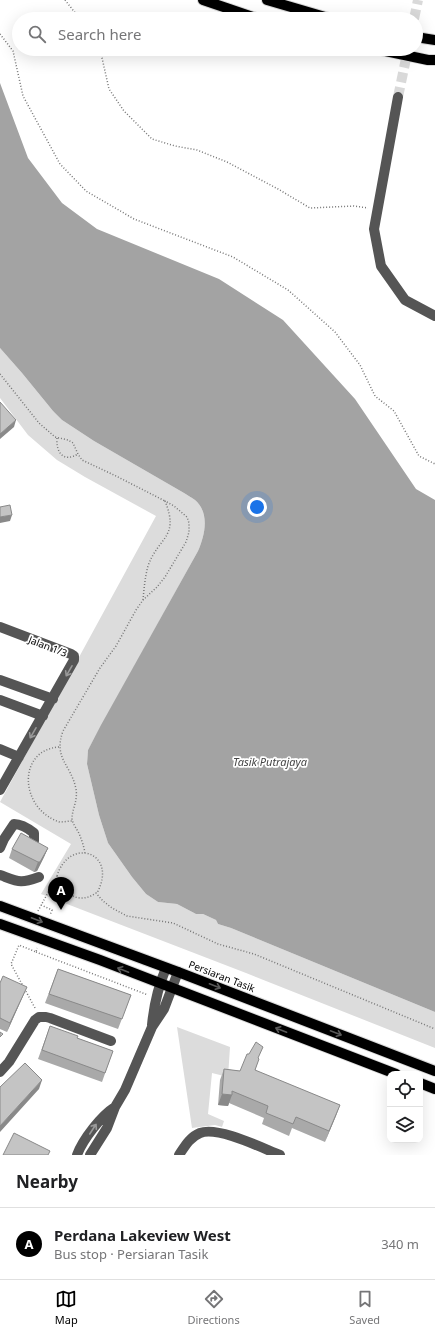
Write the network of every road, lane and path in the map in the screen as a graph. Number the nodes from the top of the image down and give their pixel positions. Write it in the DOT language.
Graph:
graph roads {
  1 [pos="65,0"];
  2 [pos="203,0"];
  3 [pos="267,0"];
  4 [pos="74,12"];
  5 [pos="238,12"];
  6 [pos="308,12"];
  7 [pos="0,34"];
  8 [pos="423,38"];
  9 [pos="435,40"];
  10 [pos="12,51"];
  11 [pos="14,56"];
  12 [pos="102,56"];
  13 [pos="409,56"];
  14 [pos="435,60"];
  15 [pos="398,97"];
  16 [pos="377,210"];
  17 [pos="435,316"];
  18 [pos="0,374"];
  19 [pos="57,438"];
  20 [pos="78,454"];
  21 [pos="435,464"];
  22 [pos="165,501"];
  23 [pos="142,600"];
  24 [pos="0,627"];
  25 [pos="0,680"];
  26 [pos="53,699"];
  27 [pos="0,700"];
  28 [pos="43,716"];
  29 [pos="59,747"];
  30 [pos="0,749"];
  31 [pos="20,757"];
  32 [pos="0,790"];
  33 [pos="72,820"];
  34 [pos="34,841"];
  35 [pos="0,848"];
  36 [pos="85,853"];
  37 [pos="0,875"];
  38 [pos="57,876"];
  39 [pos="40,877"];
  40 [pos="96,893"];
  41 [pos="41,905"];
  42 [pos="0,906"];
  43 [pos="35,919"];
  44 [pos="0,924"];
  45 [pos="46,924"];
  46 [pos="41,938"];
  47 [pos="36,952"];
  48 [pos="166,968"];
  49 [pos="178,972"];
  50 [pos="160,984"];
  51 [pos="172,988"];
  52 [pos="156,998"];
  53 [pos="39,1018"];
  54 [pos="152,1027"];
  55 [pos="435,1029"];
  56 [pos="111,1041"];
  57 [pos="388,1071"];
  58 [pos="435,1071"];
  59 [pos="0,1072"];
  60 [pos="423,1084"];
  61 [pos="435,1089"];
  62 [pos="115,1107"];
  63 [pos="77,1155"];
  64 [pos="90,1155"];
  65 [pos="179,1155"];
  66 [pos="280,1155"];
  1 -- 4 [label="path"];
  2 -- 5 [label="main road"];
  3 -- 6 [label="main road"];
  7 -- 10 [label="path"];
  8 -- 9 [label="main road"];
  11 -- 21 [label="path"];
  12 -- 16 [label="path"];
  13 -- 14 [label="main road"];
  15 -- 16 [label="street"];
  16 -- 17 [label="street"];
  18 -- 19 [label="path"];
  19 -- 20 [label="path"];
  19 -- 20 [label="path"];
  20 -- 22 [label="path"];
  22 -- 23 [label="path"];
  22 -- 23 [label="path"];
  23 -- 29 [label="path"];
  24 -- 26 [label="street, Jalan 1/3, one-way"];
  25 -- 26 [label="street"];
  26 -- 28 [label="street"];
  27 -- 28 [label="street"];
  28 -- 31 [label="street, one-way"];
  29 -- 33 [label="path"];
  29 -- 33 [label="path"];
  30 -- 31 [label="street"];
  31 -- 32 [label="street"];
  33 -- 36 [label="path"];
  34 -- 35 [label="street"];
  36 -- 38 [label="path"];
  36 -- 40 [label="path"];
  37 -- 39 [label="street"];
  38 -- 40 [label="path"];
  38 -- 41 [label="path"];
  40 -- 55 [label="path"];
  41 -- 43 [label="path"];
  41 -- 45 [label="path"];
  42 -- 43 [label="main road, Persiaran Tasik"];
  43 -- 45 [label="main road, Persiaran Tasik, one-way"];
  44 -- 46 [label="main road"];
  45 -- 48 [label="main road, Persiaran Tasik"];
  46 -- 47 [label="path"];
  50 -- 46 [label="main road, one-way"];
  47 -- 52 [label="path"];
  47 -- 53 [label="path"];
  48 -- 49 [label="main road, Persiaran Tasik"];
  48 -- 50 [label="street"];
  49 -- 51 [label="street"];
  49 -- 58 [label="main road, Persiaran Tasik, one-way"];
  50 -- 51 [label="main road"];
  50 -- 52 [label="street"];
  51 -- 54 [label="street"];
  57 -- 51 [label="main road, one-way"];
  52 -- 54 [label="street"];
  53 -- 56 [label="street"];
  53 -- 59 [label="street"];
  54 -- 62 [label="street"];
  60 -- 61 [label="main road"];
  63 -- 62 [label="street, one-way"];
  62 -- 64 [label="street"];
  65 -- 66 [label="street"];
}
